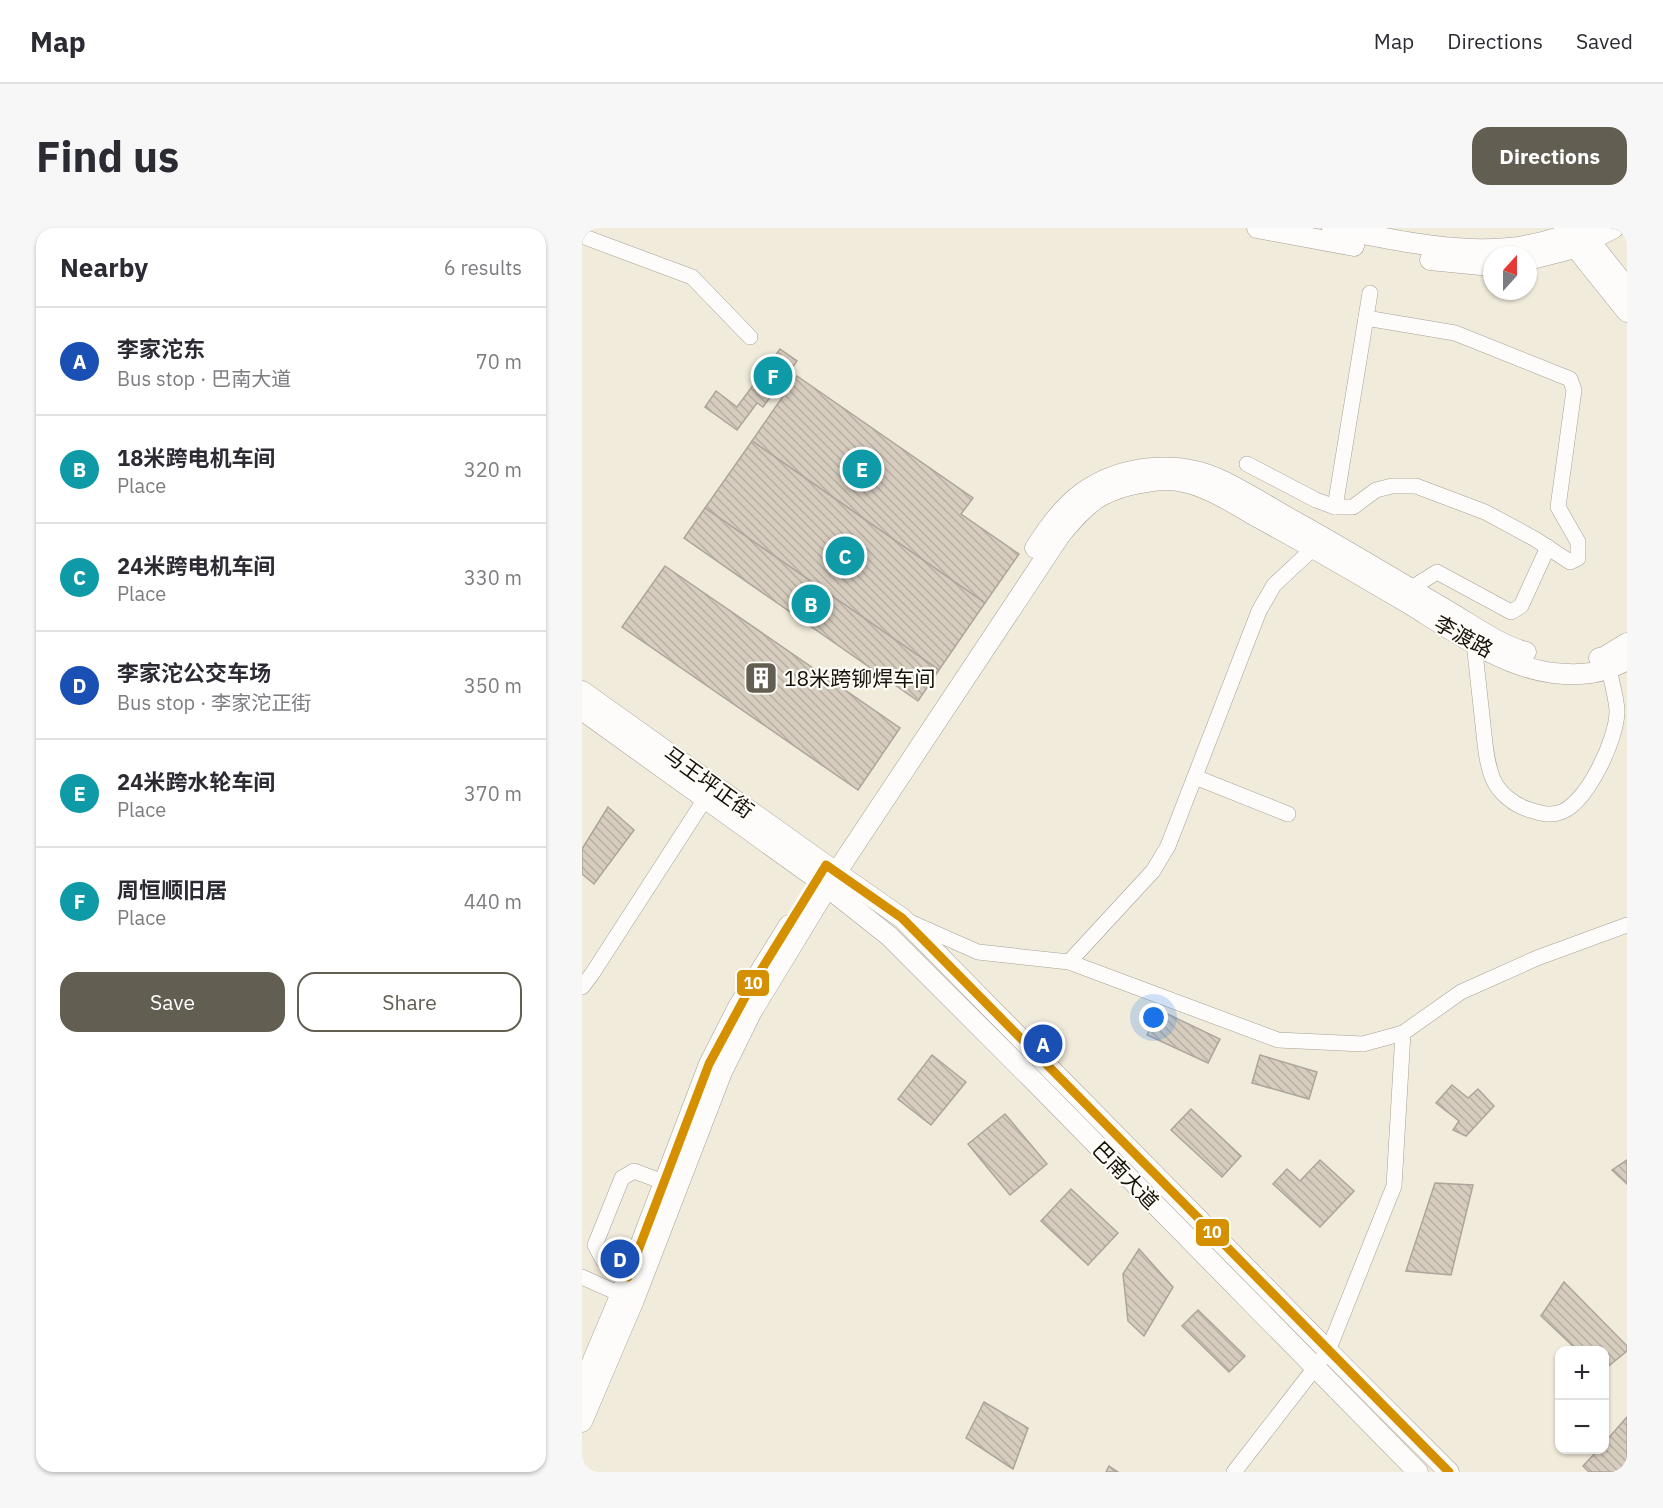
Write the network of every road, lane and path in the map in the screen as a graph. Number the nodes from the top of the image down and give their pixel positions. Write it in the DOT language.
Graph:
graph roads {
  1 [pos="1257,228"];
  2 [pos="1332,228"];
  3 [pos="1614,228"];
  4 [pos="582,236"];
  5 [pos="1578,236"];
  6 [pos="1537,256"];
  7 [pos="1483,265"];
  8 [pos="1627,288"];
  9 [pos="1370,292"];
  10 [pos="1627,312"];
  11 [pos="1366,318"];
  12 [pos="750,336"];
  13 [pos="1247,464"];
  14 [pos="1335,507"];
  15 [pos="1319,543"];
  16 [pos="1548,547"];
  17 [pos="1410,589"];
  18 [pos="1474,643"];
  19 [pos="1627,643"];
  20 [pos="1627,660"];
  21 [pos="1610,669"];
  22 [pos="582,691"];
  23 [pos="582,710"];
  24 [pos="1195,777"];
  25 [pos="705,799"];
  26 [pos="1288,814"];
  27 [pos="827,876"];
  28 [pos="902,918"];
  29 [pos="1627,926"];
  30 [pos="1069,962"];
  31 [pos="582,987"];
  32 [pos="1403,1033"];
  33 [pos="671,1185"];
  34 [pos="582,1277"];
  35 [pos="628,1291"];
  36 [pos="1328,1352"];
  37 [pos="1315,1369"];
  38 [pos="582,1386"];
  39 [pos="582,1422"];
  40 [pos="1234,1472"];
  41 [pos="1418,1472"];
  42 [pos="1449,1472"];
  1 -- 7 [label="main road"];
  2 -- 5 [label="main road"];
  3 -- 5 [label="main road"];
  4 -- 12 [label="street"];
  5 -- 6 [label="main road"];
  5 -- 8 [label="main road"];
  5 -- 10 [label="main road"];
  9 -- 11 [label="street"];
  11 -- 14 [label="street"];
  11 -- 16 [label="street"];
  13 -- 14 [label="street"];
  14 -- 16 [label="street"];
  15 -- 17 [label="main road, 李渡路"];
  15 -- 18 [label="main road, 李渡路"];
  15 -- 24 [label="street"];
  15 -- 27 [label="main road"];
  16 -- 17 [label="street"];
  17 -- 19 [label="main road, 李渡路"];
  18 -- 21 [label="main road, 李渡路"];
  18 -- 21 [label="street"];
  20 -- 21 [label="main road, 李渡路"];
  22 -- 27 [label="main road, 马王坪正街"];
  23 -- 25 [label="main road, 马王坪正街"];
  24 -- 26 [label="street"];
  24 -- 30 [label="street"];
  25 -- 27 [label="main road, 马王坪正街"];
  25 -- 31 [label="street"];
  27 -- 28 [label="main road, 巴南大道"];
  27 -- 33 [label="main road"];
  27 -- 37 [label="main road, 巴南大道"];
  28 -- 30 [label="street"];
  28 -- 36 [label="main road, 巴南大道"];
  29 -- 32 [label="street"];
  30 -- 32 [label="street"];
  32 -- 36 [label="street"];
  33 -- 35 [label="main road"];
  33 -- 35 [label="street"];
  34 -- 35 [label="street"];
  35 -- 38 [label="main road"];
  35 -- 39 [label="main road"];
  36 -- 37 [label="street"];
  36 -- 42 [label="main road, 巴南大道"];
  37 -- 40 [label="street"];
  37 -- 41 [label="main road, 巴南大道"];
}
